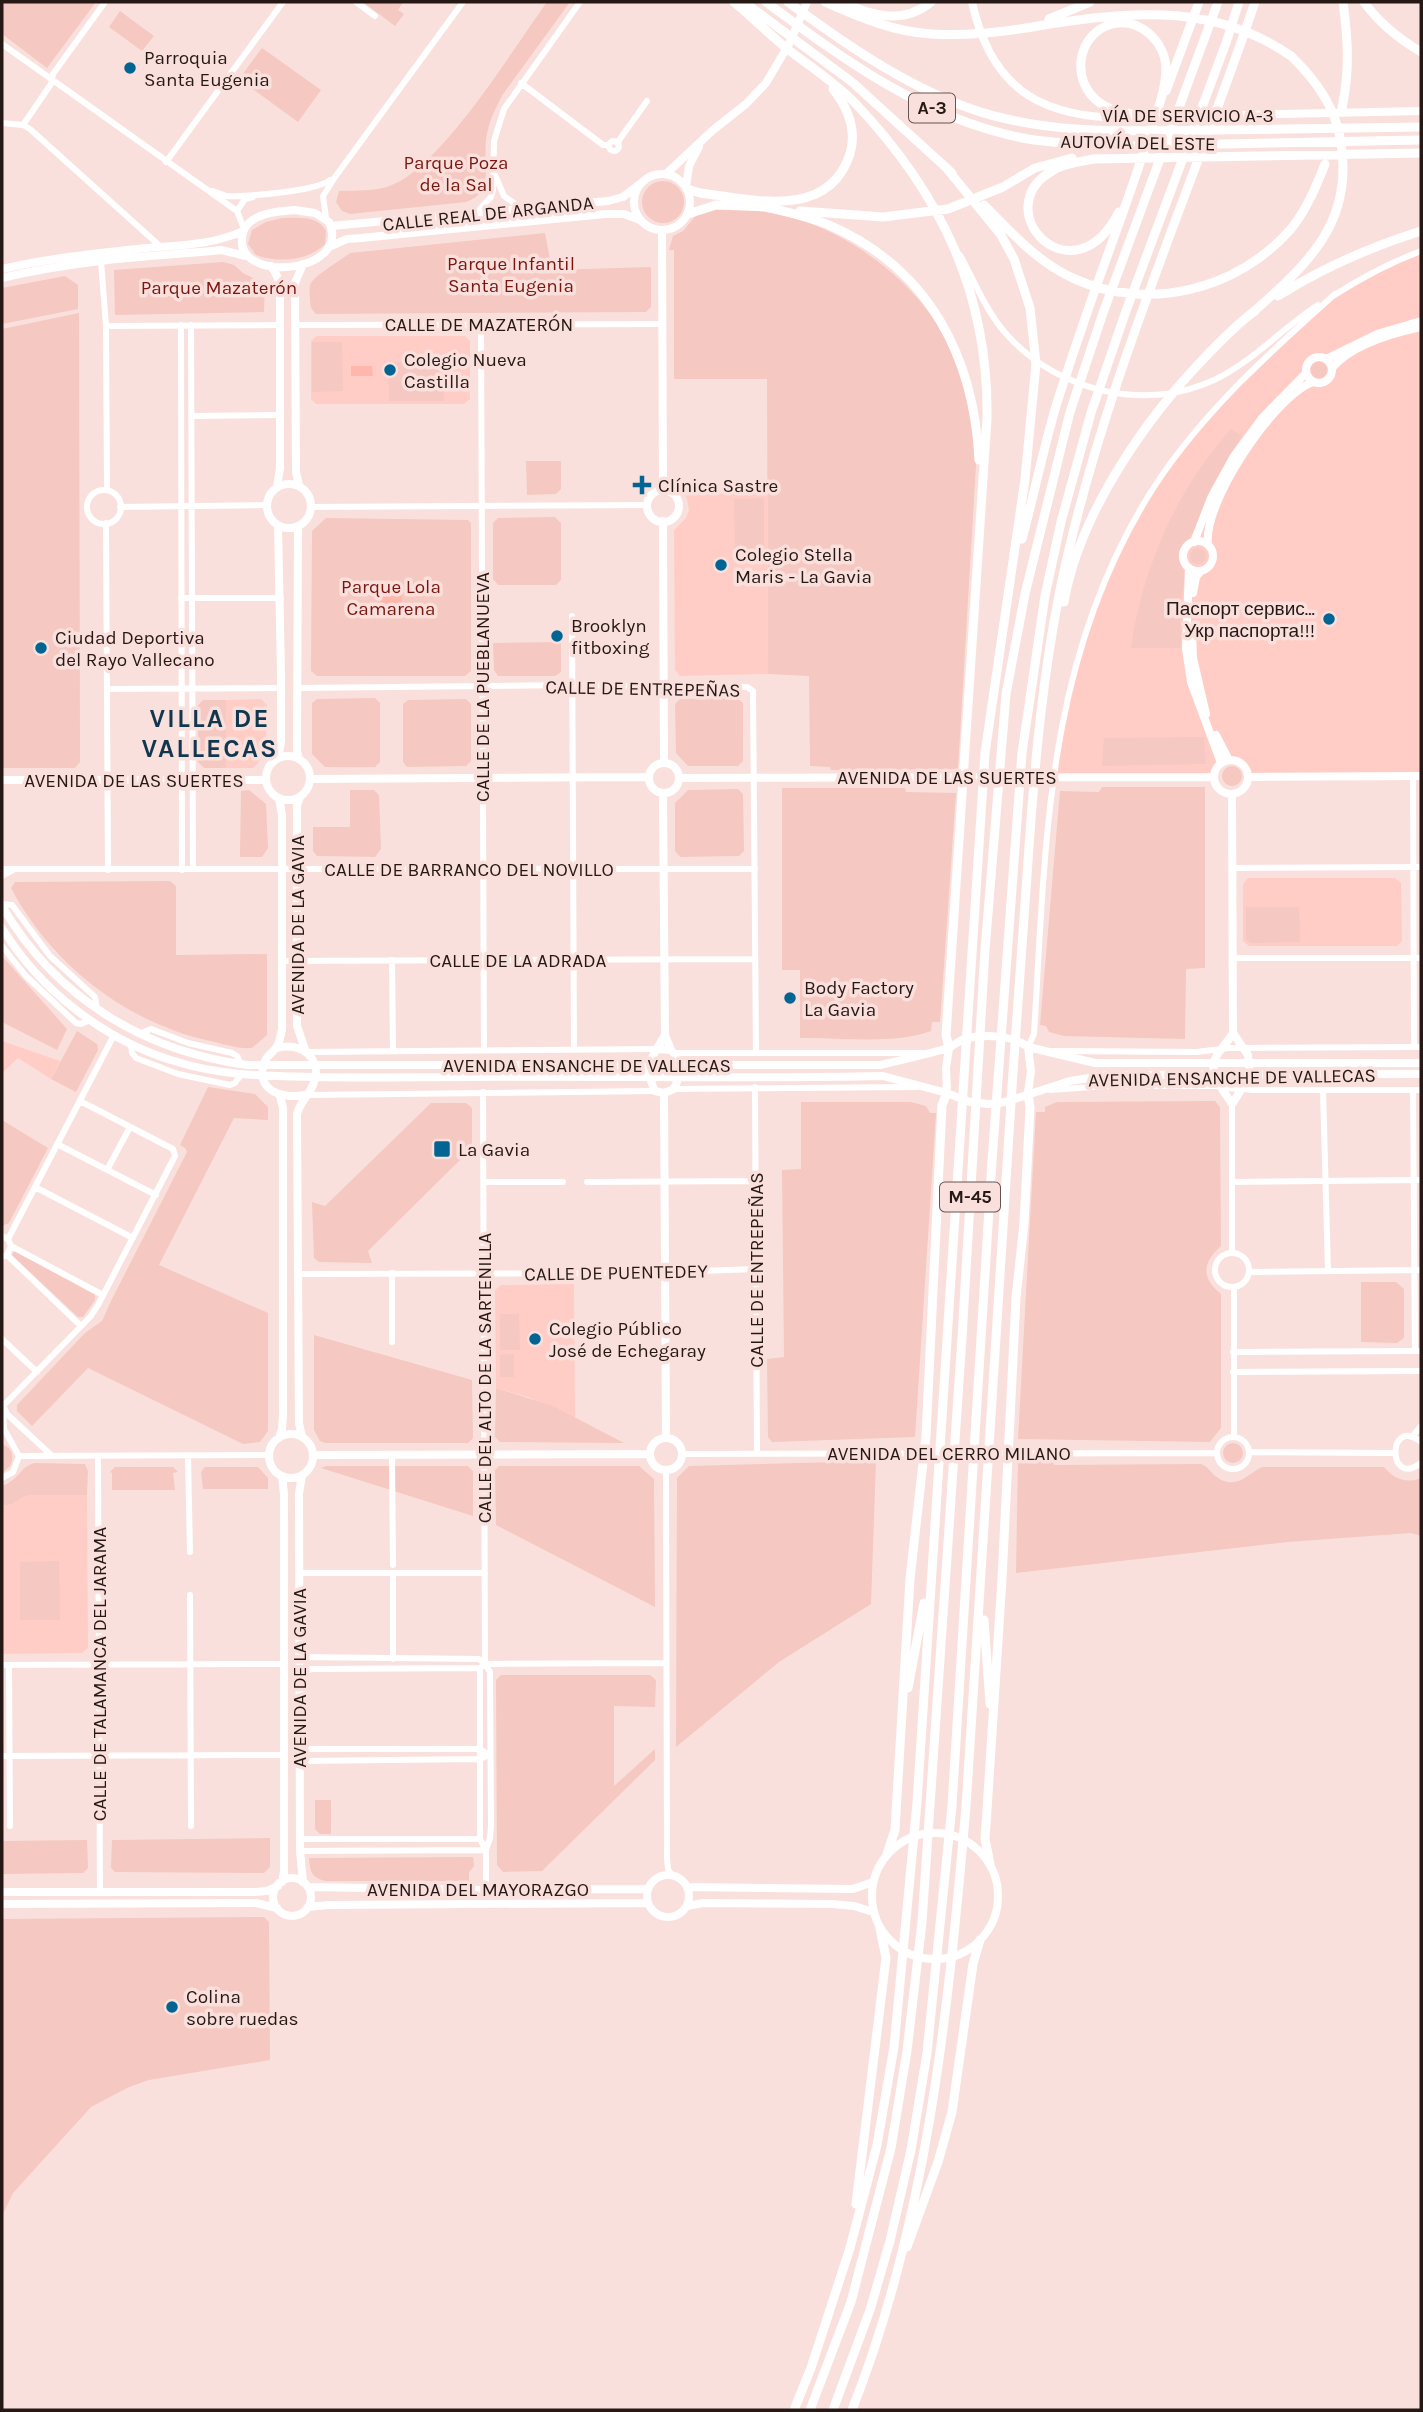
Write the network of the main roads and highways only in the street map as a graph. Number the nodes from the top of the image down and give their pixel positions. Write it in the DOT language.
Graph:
graph roads {
  1 [pos="734,2"];
  2 [pos="744,2"];
  3 [pos="765,2"];
  4 [pos="788,2"];
  5 [pos="807,2"];
  6 [pos="825,2"];
  7 [pos="842,2"];
  8 [pos="931,2"];
  9 [pos="1090,2"];
  10 [pos="1199,2"];
  11 [pos="1217,2"];
  12 [pos="1239,2"];
  13 [pos="1246,2"];
  14 [pos="1255,2"];
  15 [pos="1343,2"];
  16 [pos="1364,2"];
  17 [pos="973,6"];
  18 [pos="1027,28"];
  19 [pos="1226,43"];
  20 [pos="1421,52"];
  21 [pos="823,77"];
  22 [pos="1342,108"];
  23 [pos="1420,111"];
  24 [pos="1152,119"];
  25 [pos="1421,127"];
  26 [pos="1421,140"];
  27 [pos="703,141"];
  28 [pos="1421,155"];
  29 [pos="1094,159"];
  30 [pos="1325,164"];
  31 [pos="666,174"];
  32 [pos="1137,176"];
  33 [pos="640,184"];
  34 [pos="687,188"];
  35 [pos="765,207"];
  36 [pos="988,213"];
  37 [pos="688,214"];
  38 [pos="640,220"];
  39 [pos="331,226"];
  40 [pos="243,230"];
  41 [pos="662,230"];
  42 [pos="1421,231"];
  43 [pos="331,246"];
  44 [pos="246,257"];
  45 [pos="303,264"];
  46 [pos="271,265"];
  47 [pos="2,269"];
  48 [pos="2,278"];
  49 [pos="1251,314"];
  50 [pos="1421,321"];
  51 [pos="1421,327"];
  52 [pos="1326,359"];
  53 [pos="1332,368"];
  54 [pos="1306,373"];
  55 [pos="1313,383"];
  56 [pos="299,485"];
  57 [pos="277,487"];
  58 [pos="663,490"];
  59 [pos="663,521"];
  60 [pos="979,524"];
  61 [pos="278,525"];
  62 [pos="298,526"];
  63 [pos="1194,542"];
  64 [pos="1208,545"];
  65 [pos="1189,568"];
  66 [pos="1201,570"];
  67 [pos="1013,574"];
  68 [pos="1047,671"];
  69 [pos="278,758"];
  70 [pos="299,759"];
  71 [pos="1225,762"];
  72 [pos="663,763"];
  73 [pos="1214,776"];
  74 [pos="1417,776"];
  75 [pos="648,777"];
  76 [pos="1248,777"];
  77 [pos="680,778"];
  78 [pos="266,779"];
  79 [pos="310,779"];
  80 [pos="2,780"];
  81 [pos="663,794"];
  82 [pos="1231,794"];
  83 [pos="300,797"];
  84 [pos="279,798"];
  85 [pos="2,905"];
  86 [pos="2,928"];
  87 [pos="1233,1034"];
  88 [pos="665,1035"];
  89 [pos="1028,1047"];
  90 [pos="277,1048"];
  91 [pos="949,1048"];
  92 [pos="656,1049"];
  93 [pos="673,1051"];
  94 [pos="306,1052"];
  95 [pos="1214,1063"];
  96 [pos="1250,1063"];
  97 [pos="1421,1063"];
  98 [pos="314,1065"];
  99 [pos="264,1066"];
  100 [pos="648,1066"];
  101 [pos="680,1066"];
  102 [pos="1421,1074"];
  103 [pos="648,1076"];
  104 [pos="1250,1076"];
  105 [pos="264,1077"];
  106 [pos="315,1077"];
  107 [pos="680,1077"];
  108 [pos="1214,1077"];
  109 [pos="660,1092"];
  110 [pos="947,1093"];
  111 [pos="305,1095"];
  112 [pos="1024,1095"];
  113 [pos="280,1096"];
  114 [pos="302,1437"];
  115 [pos="279,1438"];
  116 [pos="666,1438"];
  117 [pos="650,1454"];
  118 [pos="313,1455"];
  119 [pos="302,1475"];
  120 [pos="282,1476"];
  121 [pos="936,1508"];
  122 [pos="986,1512"];
  123 [pos="991,1737"];
  124 [pos="899,1756"];
  125 [pos="887,1854"];
  126 [pos="990,1864"];
  127 [pos="873,1882"];
  128 [pos="280,1884"];
  129 [pos="306,1885"];
  130 [pos="687,1887"];
  131 [pos="648,1889"];
  132 [pos="2,1892"];
  133 [pos="648,1903"];
  134 [pos="2,1904"];
  135 [pos="687,1906"];
  136 [pos="308,1907"];
  137 [pos="277,1908"];
  138 [pos="873,1912"];
  139 [pos="880,1928"];
  140 [pos="980,1940"];
  141 [pos="850,2248"];
  142 [pos="902,2255"];
  143 [pos="794,2410"];
  144 [pos="810,2410"];
  145 [pos="833,2410"];
  146 [pos="852,2410"];
  1 -- 21 [label="highway"];
  2 -- 36 [label="highway"];
  3 -- 26 [label="highway, AUTOVÍA DEL ESTE / A-3"];
  4 -- 25 [label="highway, AUTOVÍA DEL ESTE / A-3"];
  5 -- 27 [label="main road"];
  6 -- 18 [label="highway"];
  7 -- 8 [label="highway"];
  9 -- 18 [label="highway"];
  10 -- 24 [label="highway"];
  11 -- 144 [label="highway, M-45"];
  12 -- 19 [label="highway, M-45"];
  13 -- 19 [label="highway"];
  14 -- 68 [label="highway"];
  15 -- 22 [label="highway"];
  16 -- 20 [label="highway"];
  17 -- 24 [label="main road, VÍA DE SERVICIO A-3"];
  18 -- 49 [label="highway"];
  19 -- 145 [label="highway, M-45"];
  21 -- 34 [label="highway"];
  21 -- 60 [label="highway"];
  23 -- 24 [label="main road, VÍA DE SERVICIO A-3"];
  24 -- 24 [label="highway"];
  24 -- 32 [label="highway"];
  27 -- 31 [label="main road"];
  27 -- 34 [label="main road"];
  28 -- 29 [label="highway"];
  29 -- 32 [label="highway"];
  29 -- 35 [label="highway"];
  30 -- 36 [label="highway"];
  31 -- 33 [label="main road"];
  31 -- 34 [label="main road"];
  32 -- 67 [label="highway"];
  33 -- 38 [label="main road"];
  33 -- 39 [label="main road, CALLE REAL DE ARGANDA"];
  34 -- 37 [label="main road"];
  35 -- 37 [label="highway"];
  35 -- 60 [label="highway"];
  36 -- 67 [label="highway"];
  37 -- 41 [label="main road"];
  38 -- 41 [label="main road"];
  38 -- 43 [label="main road, CALLE REAL DE ARGANDA"];
  39 -- 40 [label="main road"];
  39 -- 43 [label="main road"];
  40 -- 44 [label="main road"];
  40 -- 47 [label="main road"];
  41 -- 58 [label="main road"];
  42 -- 49 [label="highway"];
  43 -- 45 [label="main road"];
  44 -- 46 [label="main road"];
  44 -- 48 [label="main road"];
  45 -- 46 [label="main road"];
  45 -- 56 [label="main road"];
  46 -- 57 [label="main road"];
  49 -- 68 [label="highway"];
  50 -- 52 [label="main road"];
  51 -- 53 [label="main road"];
  52 -- 53 [label="main road"];
  52 -- 54 [label="main road"];
  53 -- 55 [label="main road"];
  54 -- 55 [label="main road"];
  54 -- 63 [label="main road"];
  55 -- 64 [label="main road"];
  56 -- 57 [label="main road"];
  56 -- 62 [label="main road"];
  57 -- 61 [label="main road"];
  58 -- 59 [label="main road"];
  58 -- 59 [label="main road"];
  59 -- 72 [label="main road"];
  60 -- 91 [label="highway"];
  61 -- 62 [label="main road"];
  61 -- 69 [label="main road"];
  62 -- 70 [label="main road"];
  63 -- 64 [label="main road"];
  63 -- 65 [label="main road"];
  64 -- 66 [label="main road"];
  65 -- 66 [label="main road"];
  65 -- 71 [label="main road"];
  66 -- 71 [label="main road"];
  67 -- 121 [label="highway"];
  68 -- 122 [label="highway"];
  69 -- 70 [label="main road"];
  69 -- 78 [label="main road"];
  70 -- 79 [label="main road"];
  71 -- 73 [label="main road"];
  71 -- 76 [label="main road"];
  72 -- 75 [label="main road"];
  72 -- 77 [label="main road"];
  73 -- 77 [label="main road, AVENIDA DE LAS SUERTES"];
  73 -- 82 [label="main road"];
  74 -- 76 [label="main road"];
  75 -- 79 [label="main road"];
  75 -- 81 [label="main road"];
  76 -- 82 [label="main road"];
  77 -- 81 [label="main road"];
  78 -- 80 [label="main road, AVENIDA DE LAS SUERTES"];
  78 -- 84 [label="main road"];
  79 -- 83 [label="main road"];
  81 -- 88 [label="main road"];
  82 -- 87 [label="main road"];
  83 -- 84 [label="main road"];
  83 -- 94 [label="main road, AVENIDA DE LA GAVIA"];
  84 -- 90 [label="main road, AVENIDA DE LA GAVIA"];
  85 -- 99 [label="main road, AVENIDA ENSANCHE DE VALLECAS"];
  86 -- 105 [label="main road, AVENIDA ENSANCHE DE VALLECAS"];
  87 -- 95 [label="main road"];
  87 -- 96 [label="main road"];
  88 -- 92 [label="main road"];
  88 -- 93 [label="main road"];
  89 -- 91 [label="main road, AVENIDA ENSANCHE DE VALLECAS"];
  89 -- 95 [label="main road, AVENIDA ENSANCHE DE VALLECAS"];
  89 -- 112 [label="main road"];
  90 -- 94 [label="main road"];
  90 -- 99 [label="main road, AVENIDA DE LA GAVIA"];
  91 -- 101 [label="main road, AVENIDA ENSANCHE DE VALLECAS"];
  91 -- 110 [label="main road"];
  92 -- 93 [label="main road, AVENIDA ENSANCHE DE VALLECAS"];
  92 -- 100 [label="main road"];
  93 -- 101 [label="main road"];
  94 -- 98 [label="main road, AVENIDA DE LA GAVIA"];
  95 -- 96 [label="main road, AVENIDA ENSANCHE DE VALLECAS"];
  95 -- 108 [label="main road"];
  96 -- 97 [label="main road, AVENIDA ENSANCHE DE VALLECAS"];
  96 -- 104 [label="main road"];
  98 -- 99 [label="main road, AVENIDA ENSANCHE DE VALLECAS"];
  98 -- 100 [label="main road, AVENIDA ENSANCHE DE VALLECAS"];
  98 -- 106 [label="main road, AVENIDA DE LA GAVIA"];
  99 -- 105 [label="main road"];
  100 -- 101 [label="main road, AVENIDA ENSANCHE DE VALLECAS"];
  100 -- 103 [label="main road"];
  101 -- 107 [label="main road"];
  102 -- 104 [label="main road, AVENIDA ENSANCHE DE VALLECAS"];
  103 -- 106 [label="main road, AVENIDA ENSANCHE DE VALLECAS"];
  103 -- 107 [label="main road, AVENIDA ENSANCHE DE VALLECAS"];
  103 -- 109 [label="main road"];
  104 -- 108 [label="main road, AVENIDA ENSANCHE DE VALLECAS"];
  104 -- 108 [label="main road"];
  105 -- 106 [label="main road, AVENIDA ENSANCHE DE VALLECAS"];
  105 -- 113 [label="main road"];
  106 -- 111 [label="main road"];
  107 -- 109 [label="main road"];
  107 -- 110 [label="main road, AVENIDA ENSANCHE DE VALLECAS"];
  108 -- 112 [label="main road, AVENIDA ENSANCHE DE VALLECAS"];
  109 -- 116 [label="main road"];
  110 -- 112 [label="main road, AVENIDA ENSANCHE DE VALLECAS"];
  110 -- 124 [label="highway"];
  111 -- 113 [label="main road"];
  111 -- 114 [label="main road"];
  112 -- 123 [label="highway"];
  113 -- 115 [label="main road"];
  114 -- 115 [label="main road"];
  114 -- 118 [label="main road"];
  115 -- 120 [label="main road"];
  116 -- 117 [label="main road"];
  116 -- 117 [label="main road"];
  117 -- 118 [label="main road"];
  118 -- 119 [label="main road"];
  119 -- 120 [label="main road"];
  119 -- 129 [label="main road, AVENIDA DE LA GAVIA"];
  120 -- 128 [label="main road, AVENIDA DE LA GAVIA"];
  121 -- 124 [label="highway"];
  121 -- 141 [label="highway"];
  122 -- 123 [label="highway"];
  122 -- 142 [label="highway"];
  123 -- 126 [label="highway"];
  124 -- 125 [label="highway"];
  125 -- 126 [label="main road"];
  125 -- 127 [label="main road"];
  126 -- 140 [label="main road"];
  127 -- 130 [label="main road"];
  127 -- 138 [label="main road"];
  128 -- 129 [label="main road"];
  128 -- 132 [label="main road"];
  128 -- 137 [label="main road"];
  129 -- 131 [label="main road, AVENIDA DEL MAYORAZGO"];
  129 -- 136 [label="main road"];
  130 -- 131 [label="main road"];
  130 -- 135 [label="main road"];
  131 -- 133 [label="main road"];
  133 -- 135 [label="main road"];
  133 -- 136 [label="main road, AVENIDA DEL MAYORAZGO"];
  134 -- 137 [label="main road"];
  135 -- 138 [label="main road"];
  136 -- 137 [label="main road"];
  138 -- 139 [label="main road"];
  139 -- 140 [label="main road"];
  139 -- 141 [label="highway"];
  140 -- 142 [label="highway"];
  141 -- 143 [label="highway"];
  142 -- 146 [label="highway"];
}
